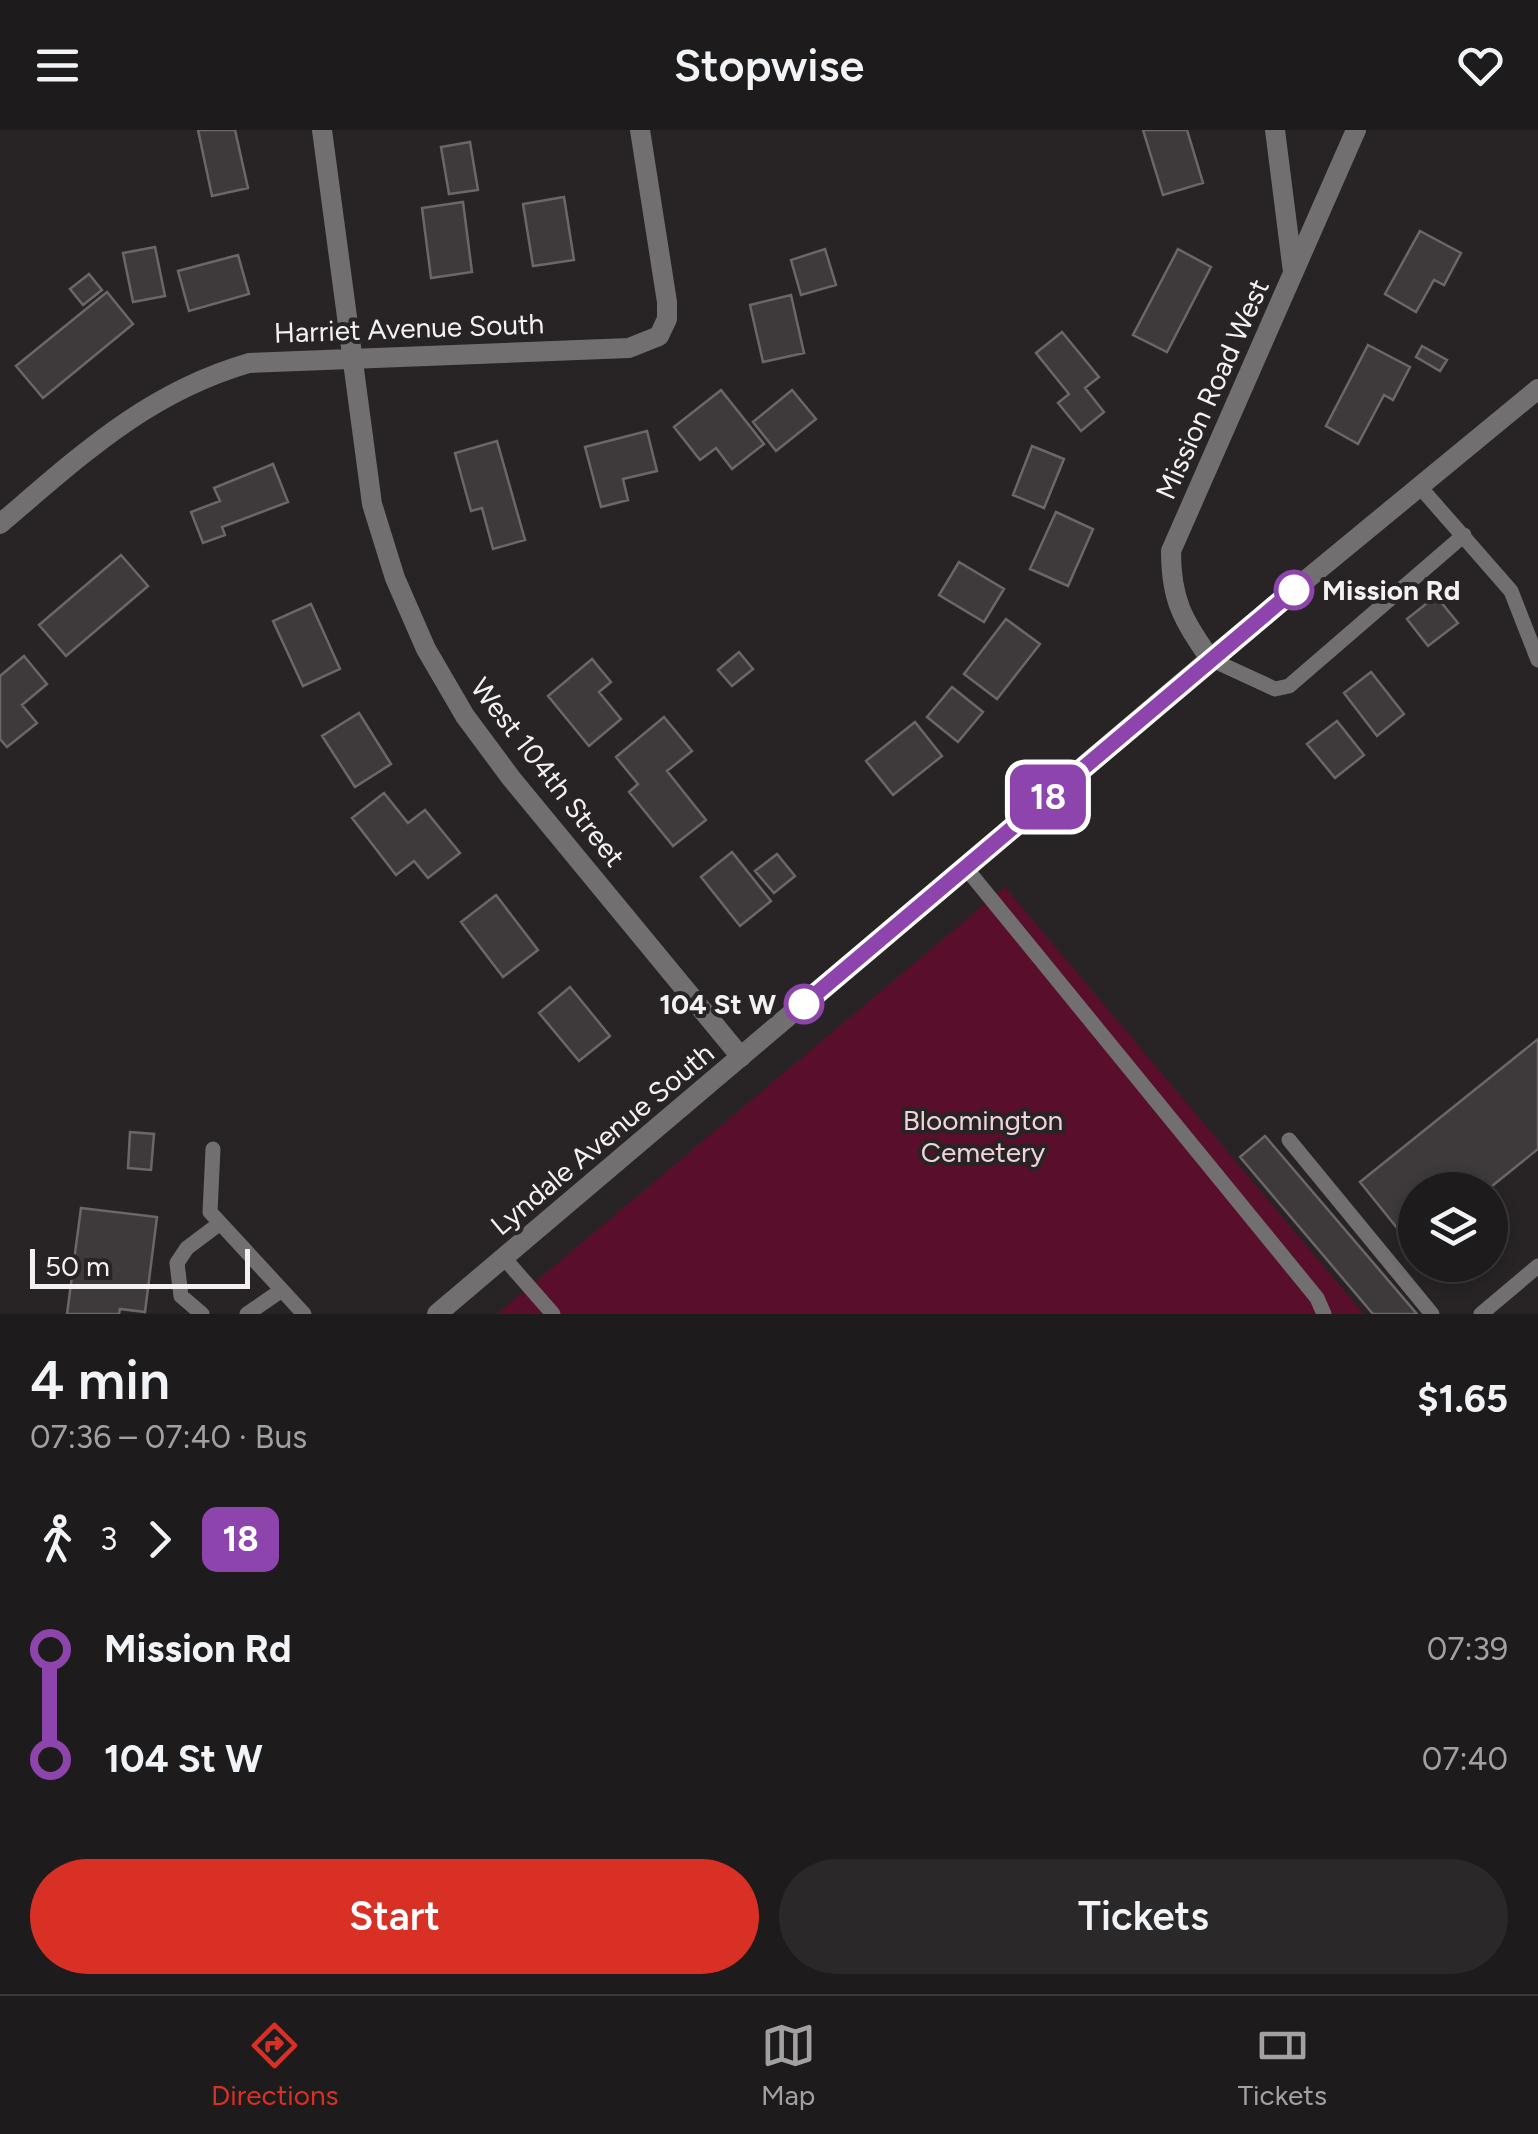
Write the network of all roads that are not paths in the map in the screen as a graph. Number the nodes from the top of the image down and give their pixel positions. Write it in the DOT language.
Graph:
graph roads {
  1 [pos="322,130"];
  2 [pos="640,130"];
  3 [pos="1274,130"];
  4 [pos="1356,130"];
  5 [pos="1293,274"];
  6 [pos="352,356"];
  7 [pos="1538,389"];
  8 [pos="1420,486"];
  9 [pos="0,524"];
  10 [pos="1464,534"];
  11 [pos="1210,659"];
  12 [pos="1538,660"];
  13 [pos="965,867"];
  14 [pos="741,1057"];
  15 [pos="1289,1140"];
  16 [pos="213,1149"];
  17 [pos="219,1224"];
  18 [pos="504,1258"];
  19 [pos="1538,1266"];
  20 [pos="282,1290"];
  21 [pos="202,1314"];
  22 [pos="247,1314"];
  23 [pos="304,1314"];
  24 [pos="437,1314"];
  25 [pos="553,1314"];
  26 [pos="1324,1314"];
  27 [pos="1432,1314"];
  28 [pos="1481,1314"];
  1 -- 6 [label="street, West 104th Street"];
  2 -- 6 [label="street, Harriet Avenue South"];
  3 -- 5 [label="street, Mission Road West"];
  4 -- 5 [label="street"];
  5 -- 11 [label="street, Mission Road West"];
  6 -- 9 [label="street, Harriet Avenue South"];
  6 -- 14 [label="street, West 104th Street"];
  7 -- 8 [label="street, Lyndale Avenue South"];
  8 -- 10 [label="lane"];
  8 -- 11 [label="street, Lyndale Avenue South"];
  10 -- 11 [label="lane"];
  10 -- 12 [label="lane"];
  11 -- 13 [label="street, Lyndale Avenue South"];
  13 -- 14 [label="street, Lyndale Avenue South"];
  13 -- 26 [label="lane"];
  14 -- 18 [label="street, Lyndale Avenue South"];
  15 -- 27 [label="lane"];
  16 -- 17 [label="lane"];
  17 -- 20 [label="lane"];
  17 -- 21 [label="lane"];
  18 -- 24 [label="street, Lyndale Avenue South"];
  18 -- 25 [label="lane"];
  19 -- 28 [label="lane"];
  20 -- 22 [label="lane"];
  20 -- 23 [label="lane"];
}
